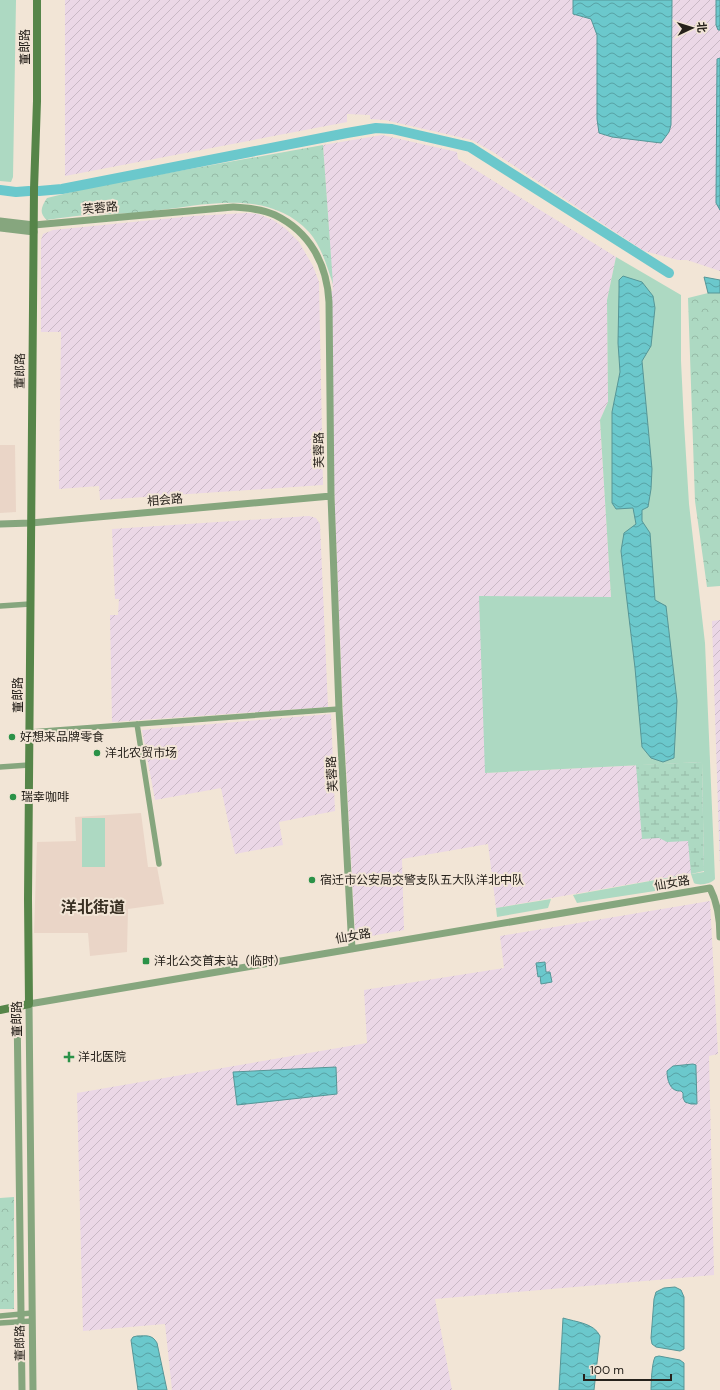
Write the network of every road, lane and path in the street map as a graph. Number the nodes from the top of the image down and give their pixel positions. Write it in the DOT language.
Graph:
graph roads {
  1 [pos="37,0"];
  2 [pos="0,221"];
  3 [pos="0,228"];
  4 [pos="34,228"];
  5 [pos="331,496"];
  6 [pos="31,522"];
  7 [pos="0,524"];
  8 [pos="30,604"];
  9 [pos="0,606"];
  10 [pos="340,709"];
  11 [pos="138,724"];
  12 [pos="30,732"];
  13 [pos="29,765"];
  14 [pos="0,767"];
  15 [pos="159,864"];
  16 [pos="720,937"];
  17 [pos="352,949"];
  18 [pos="29,1004"];
  19 [pos="17,1007"];
  20 [pos="0,1010"];
  21 [pos="32,1313"];
  22 [pos="0,1316"];
  23 [pos="21,1318"];
  24 [pos="32,1321"];
  25 [pos="0,1324"];
  26 [pos="22,1390"];
  27 [pos="33,1390"];
  1 -- 4 [label="main road, 董郎路"];
  2 -- 4 [label="street"];
  3 -- 4 [label="street"];
  4 -- 5 [label="street, 芙蓉路"];
  4 -- 6 [label="main road, 董郎路"];
  5 -- 6 [label="street, 相会路"];
  5 -- 10 [label="street, 芙蓉路"];
  6 -- 7 [label="street, 相会路"];
  6 -- 8 [label="main road, 董郎路"];
  8 -- 9 [label="street"];
  8 -- 12 [label="main road, 董郎路"];
  10 -- 11 [label="street"];
  10 -- 17 [label="street, 芙蓉路"];
  11 -- 12 [label="street"];
  11 -- 15 [label="street"];
  12 -- 13 [label="main road, 董郎路"];
  13 -- 14 [label="street"];
  13 -- 18 [label="main road, 董郎路"];
  16 -- 17 [label="street, 仙女路"];
  17 -- 18 [label="street, 仙女路"];
  18 -- 19 [label="main road, 仙女路"];
  18 -- 21 [label="street, 董郎路"];
  19 -- 20 [label="main road, 仙女路"];
  19 -- 23 [label="street, 董郎路"];
  21 -- 23 [label="street"];
  21 -- 24 [label="street, 董郎路"];
  22 -- 23 [label="street"];
  23 -- 24 [label="street"];
  23 -- 25 [label="street"];
  23 -- 26 [label="street, 董郎路"];
  24 -- 27 [label="street, 董郎路"];
}
